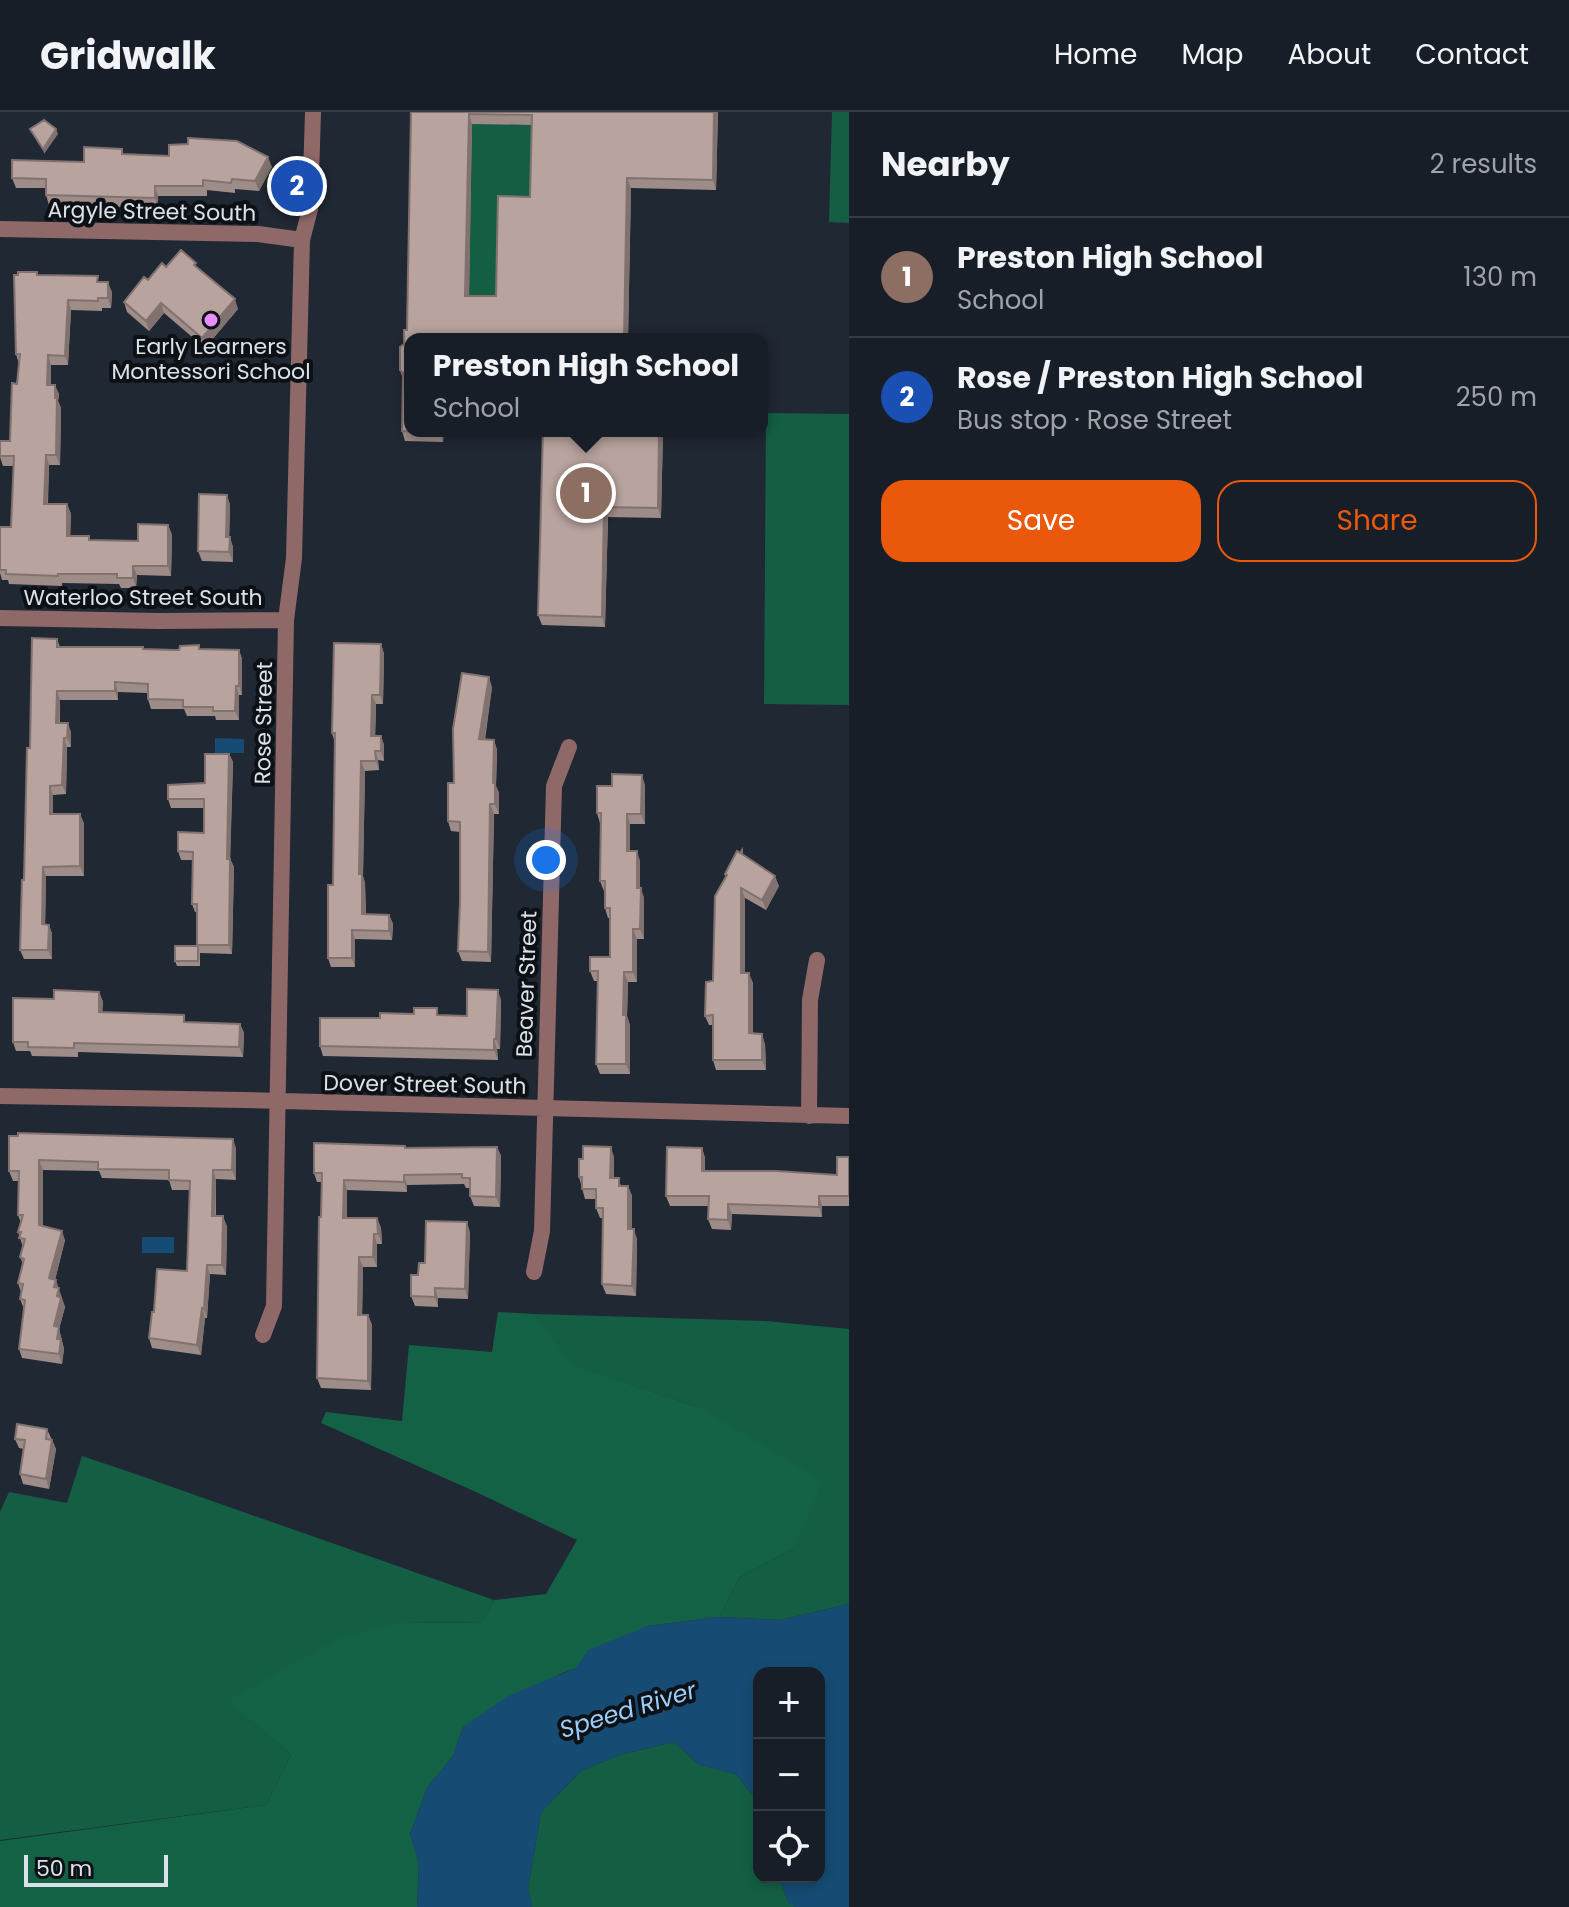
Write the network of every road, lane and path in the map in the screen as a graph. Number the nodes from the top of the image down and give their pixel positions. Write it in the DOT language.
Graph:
graph roads {
  1 [pos="313,112"];
  2 [pos="0,229"];
  3 [pos="302,240"];
  4 [pos="0,618"];
  5 [pos="286,620"];
  6 [pos="569,747"];
  7 [pos="817,960"];
  8 [pos="0,1096"];
  9 [pos="278,1102"];
  10 [pos="545,1109"];
  11 [pos="809,1116"];
  12 [pos="849,1116"];
  13 [pos="534,1272"];
  14 [pos="263,1335"];
  1 -- 3 [label="street, Rose Street"];
  2 -- 3 [label="street, Argyle Street South"];
  3 -- 5 [label="street, Rose Street"];
  4 -- 5 [label="street, Waterloo Street South"];
  5 -- 9 [label="street, Rose Street"];
  6 -- 10 [label="street, Beaver Street"];
  7 -- 11 [label="street"];
  8 -- 9 [label="street, Dover Street South"];
  9 -- 10 [label="street, Dover Street South"];
  9 -- 14 [label="street, Rose Street"];
  10 -- 11 [label="street, Dover Street South"];
  10 -- 13 [label="street, Beaver Street"];
  11 -- 12 [label="street, Dover Street South"];
}
